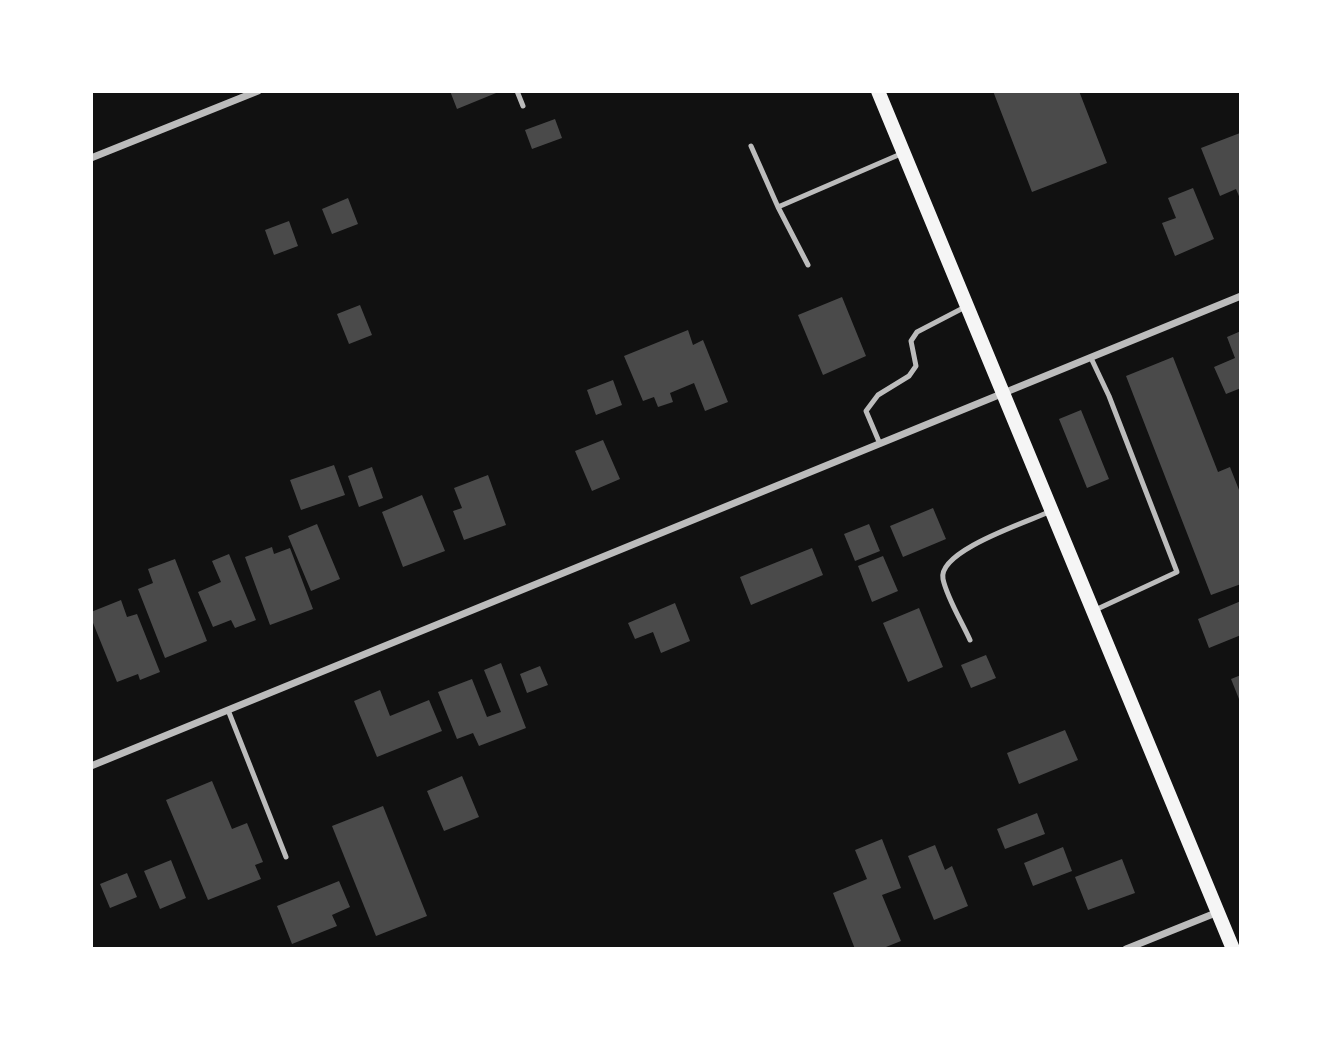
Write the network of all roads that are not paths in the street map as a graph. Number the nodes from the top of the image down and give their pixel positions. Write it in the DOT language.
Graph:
graph roads {
  1 [pos="258,91"];
  2 [pos="517,91"];
  3 [pos="878,91"];
  4 [pos="523,106"];
  5 [pos="751,146"];
  6 [pos="903,153"];
  7 [pos="91,158"];
  8 [pos="778,207"];
  9 [pos="808,265"];
  10 [pos="1241,296"];
  11 [pos="967,306"];
  12 [pos="1091,358"];
  13 [pos="1003,393"];
  14 [pos="880,444"];
  15 [pos="1052,511"];
  16 [pos="1094,611"];
  17 [pos="970,640"];
  18 [pos="228,710"];
  19 [pos="91,766"];
  20 [pos="286,857"];
  21 [pos="1218,912"];
  22 [pos="1126,949"];
  23 [pos="1233,949"];
  1 -- 7 [label="street"];
  2 -- 4 [label="lane"];
  3 -- 6 [label="main road"];
  5 -- 8 [label="lane"];
  6 -- 8 [label="lane"];
  6 -- 11 [label="main road"];
  8 -- 9 [label="lane"];
  10 -- 12 [label="street"];
  11 -- 13 [label="main road"];
  11 -- 14 [label="lane"];
  12 -- 13 [label="street"];
  12 -- 16 [label="lane"];
  13 -- 14 [label="street"];
  13 -- 15 [label="main road"];
  14 -- 18 [label="street"];
  15 -- 16 [label="main road"];
  15 -- 17 [label="lane"];
  16 -- 21 [label="main road"];
  18 -- 19 [label="street"];
  18 -- 20 [label="lane"];
  21 -- 22 [label="street"];
  21 -- 23 [label="main road"];
}
